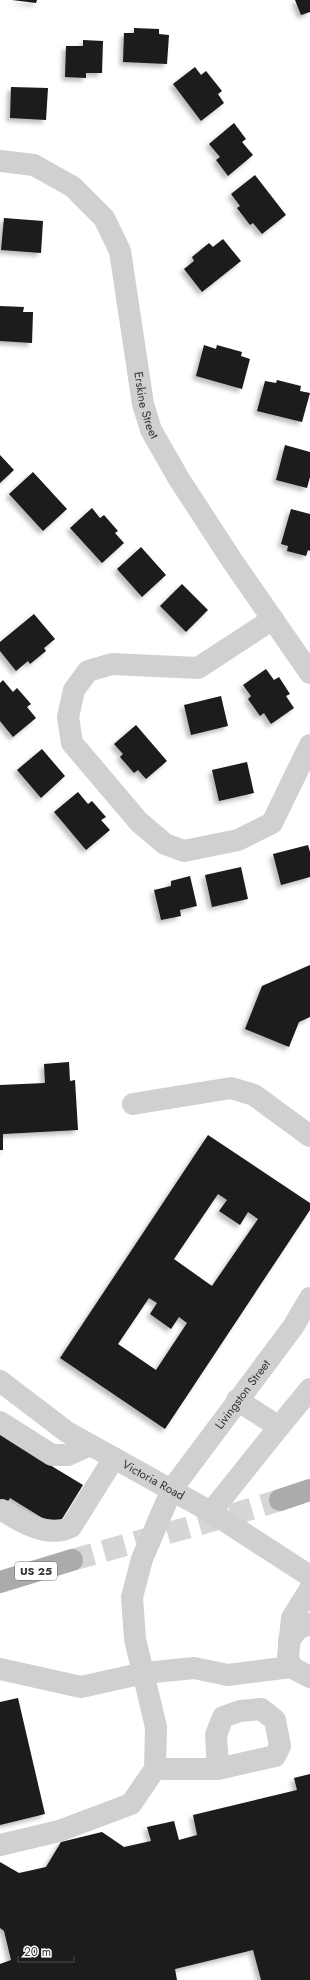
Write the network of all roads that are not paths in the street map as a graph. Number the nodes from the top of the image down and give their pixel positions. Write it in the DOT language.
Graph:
graph roads {
  1 [pos="0,161"];
  2 [pos="273,619"];
  3 [pos="310,673"];
  4 [pos="310,745"];
  5 [pos="133,1104"];
  6 [pos="310,1136"];
  7 [pos="310,1298"];
  8 [pos="0,1381"];
  9 [pos="307,1396"];
  10 [pos="237,1400"];
  11 [pos="0,1422"];
  12 [pos="279,1427"];
  13 [pos="90,1445"];
  14 [pos="114,1458"];
  15 [pos="172,1489"];
  16 [pos="310,1490"];
  17 [pos="280,1500"];
  18 [pos="2,1510"];
  19 [pos="211,1512"];
  20 [pos="72,1560"];
  21 [pos="310,1576"];
  22 [pos="0,1582"];
  23 [pos="310,1589"];
  24 [pos="310,1624"];
  25 [pos="289,1640"];
  26 [pos="0,1669"];
  27 [pos="144,1673"];
  28 [pos="304,1677"];
  29 [pos="155,1769"];
  30 [pos="218,1769"];
  31 [pos="0,1845"];
  1 -- 2 [label="street, Erskine Street"];
  2 -- 3 [label="street, Erskine Street"];
  2 -- 4 [label="street"];
  5 -- 6 [label="street"];
  7 -- 10 [label="street, Livingston Street"];
  8 -- 13 [label="street, Victoria Road"];
  9 -- 12 [label="street"];
  10 -- 12 [label="street"];
  10 -- 15 [label="street, Livingston Street"];
  11 -- 13 [label="street"];
  12 -- 19 [label="street"];
  13 -- 14 [label="street, Victoria Road"];
  14 -- 15 [label="street, Victoria Road"];
  14 -- 18 [label="street"];
  15 -- 19 [label="street, Victoria Road"];
  15 -- 27 [label="street, Livingston Street"];
  16 -- 17 [label="main road"];
  19 -- 21 [label="street, Victoria Road"];
  20 -- 22 [label="main road, US 25"];
  23 -- 25 [label="street"];
  24 -- 25 [label="street"];
  25 -- 28 [label="street"];
  26 -- 27 [label="street"];
  27 -- 28 [label="street"];
  27 -- 29 [label="street, Livingston Street"];
  29 -- 30 [label="street"];
  29 -- 31 [label="street"];
}
